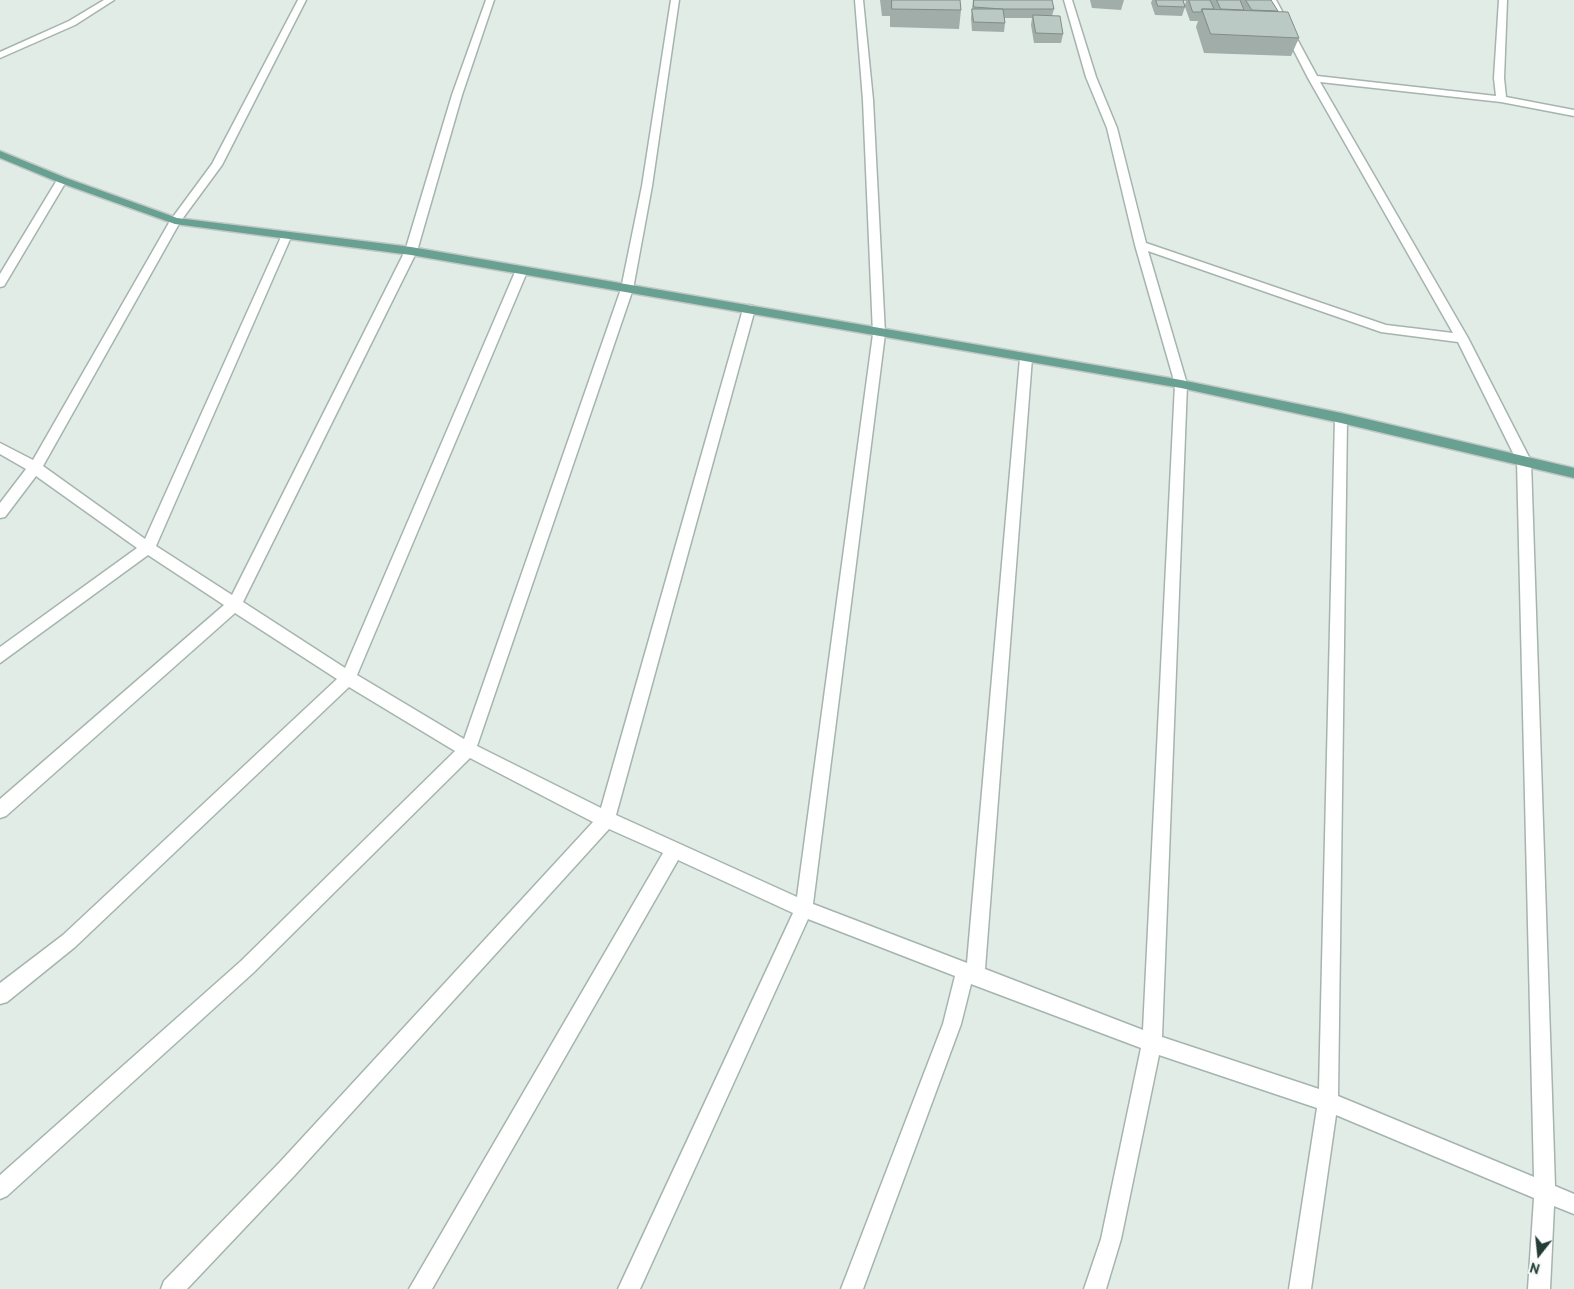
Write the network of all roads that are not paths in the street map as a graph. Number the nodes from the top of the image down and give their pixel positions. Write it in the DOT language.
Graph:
graph roads {
  1 [pos="110,0"];
  2 [pos="302,0"];
  3 [pos="490,0"];
  4 [pos="675,0"];
  5 [pos="860,0"];
  6 [pos="1068,0"];
  7 [pos="1272,0"];
  8 [pos="1502,0"];
  9 [pos="0,55"];
  10 [pos="1313,78"];
  11 [pos="1501,99"];
  12 [pos="1574,113"];
  13 [pos="0,154"];
  14 [pos="62,180"];
  15 [pos="175,222"];
  16 [pos="286,237"];
  17 [pos="1141,245"];
  18 [pos="411,251"];
  19 [pos="522,272"];
  20 [pos="0,283"];
  21 [pos="627,289"];
  22 [pos="749,308"];
  23 [pos="879,334"];
  24 [pos="1462,338"];
  25 [pos="1026,358"];
  26 [pos="1180,384"];
  27 [pos="1341,418"];
  28 [pos="0,448"];
  29 [pos="1524,461"];
  30 [pos="35,468"];
  31 [pos="1574,473"];
  32 [pos="0,513"];
  33 [pos="148,548"];
  34 [pos="235,604"];
  35 [pos="0,656"];
  36 [pos="348,678"];
  37 [pos="468,749"];
  38 [pos="0,810"];
  39 [pos="606,820"];
  40 [pos="674,850"];
  41 [pos="804,909"];
  42 [pos="970,974"];
  43 [pos="0,995"];
  44 [pos="1152,1043"];
  45 [pos="1328,1102"];
  46 [pos="0,1189"];
  47 [pos="1545,1191"];
  48 [pos="1574,1204"];
  49 [pos="172,1289"];
  50 [pos="420,1289"];
  51 [pos="629,1289"];
  52 [pos="852,1289"];
  53 [pos="1095,1289"];
  54 [pos="1300,1289"];
  55 [pos="1539,1289"];
  1 -- 9 [label="street"];
  2 -- 15 [label="street"];
  3 -- 18 [label="street"];
  4 -- 21 [label="street"];
  5 -- 23 [label="street"];
  6 -- 17 [label="street"];
  7 -- 10 [label="street"];
  8 -- 11 [label="street"];
  10 -- 11 [label="street"];
  10 -- 24 [label="street"];
  11 -- 12 [label="street"];
  13 -- 14 [label="main road"];
  14 -- 15 [label="main road"];
  14 -- 20 [label="street"];
  15 -- 16 [label="main road"];
  15 -- 30 [label="street"];
  16 -- 18 [label="main road"];
  16 -- 33 [label="street"];
  17 -- 24 [label="street"];
  17 -- 26 [label="street"];
  18 -- 19 [label="main road"];
  18 -- 34 [label="street"];
  19 -- 21 [label="main road"];
  19 -- 36 [label="street"];
  21 -- 22 [label="main road"];
  21 -- 37 [label="street"];
  22 -- 23 [label="main road"];
  22 -- 39 [label="street"];
  23 -- 25 [label="main road"];
  23 -- 41 [label="street"];
  24 -- 29 [label="street"];
  25 -- 26 [label="main road"];
  25 -- 42 [label="street"];
  26 -- 27 [label="main road"];
  26 -- 44 [label="street"];
  27 -- 29 [label="main road"];
  27 -- 45 [label="street"];
  28 -- 30 [label="street"];
  29 -- 31 [label="main road"];
  29 -- 47 [label="street"];
  30 -- 32 [label="street"];
  30 -- 33 [label="street"];
  33 -- 34 [label="street"];
  33 -- 35 [label="street"];
  34 -- 36 [label="street"];
  34 -- 38 [label="street"];
  36 -- 37 [label="street"];
  36 -- 43 [label="street"];
  37 -- 39 [label="street"];
  37 -- 46 [label="street"];
  39 -- 40 [label="street"];
  39 -- 49 [label="street"];
  40 -- 41 [label="street"];
  40 -- 50 [label="street"];
  41 -- 42 [label="street"];
  41 -- 51 [label="street"];
  42 -- 44 [label="street"];
  42 -- 52 [label="street"];
  44 -- 45 [label="street"];
  44 -- 53 [label="street"];
  45 -- 47 [label="street"];
  45 -- 54 [label="street"];
  47 -- 48 [label="street"];
  47 -- 55 [label="street"];
}
